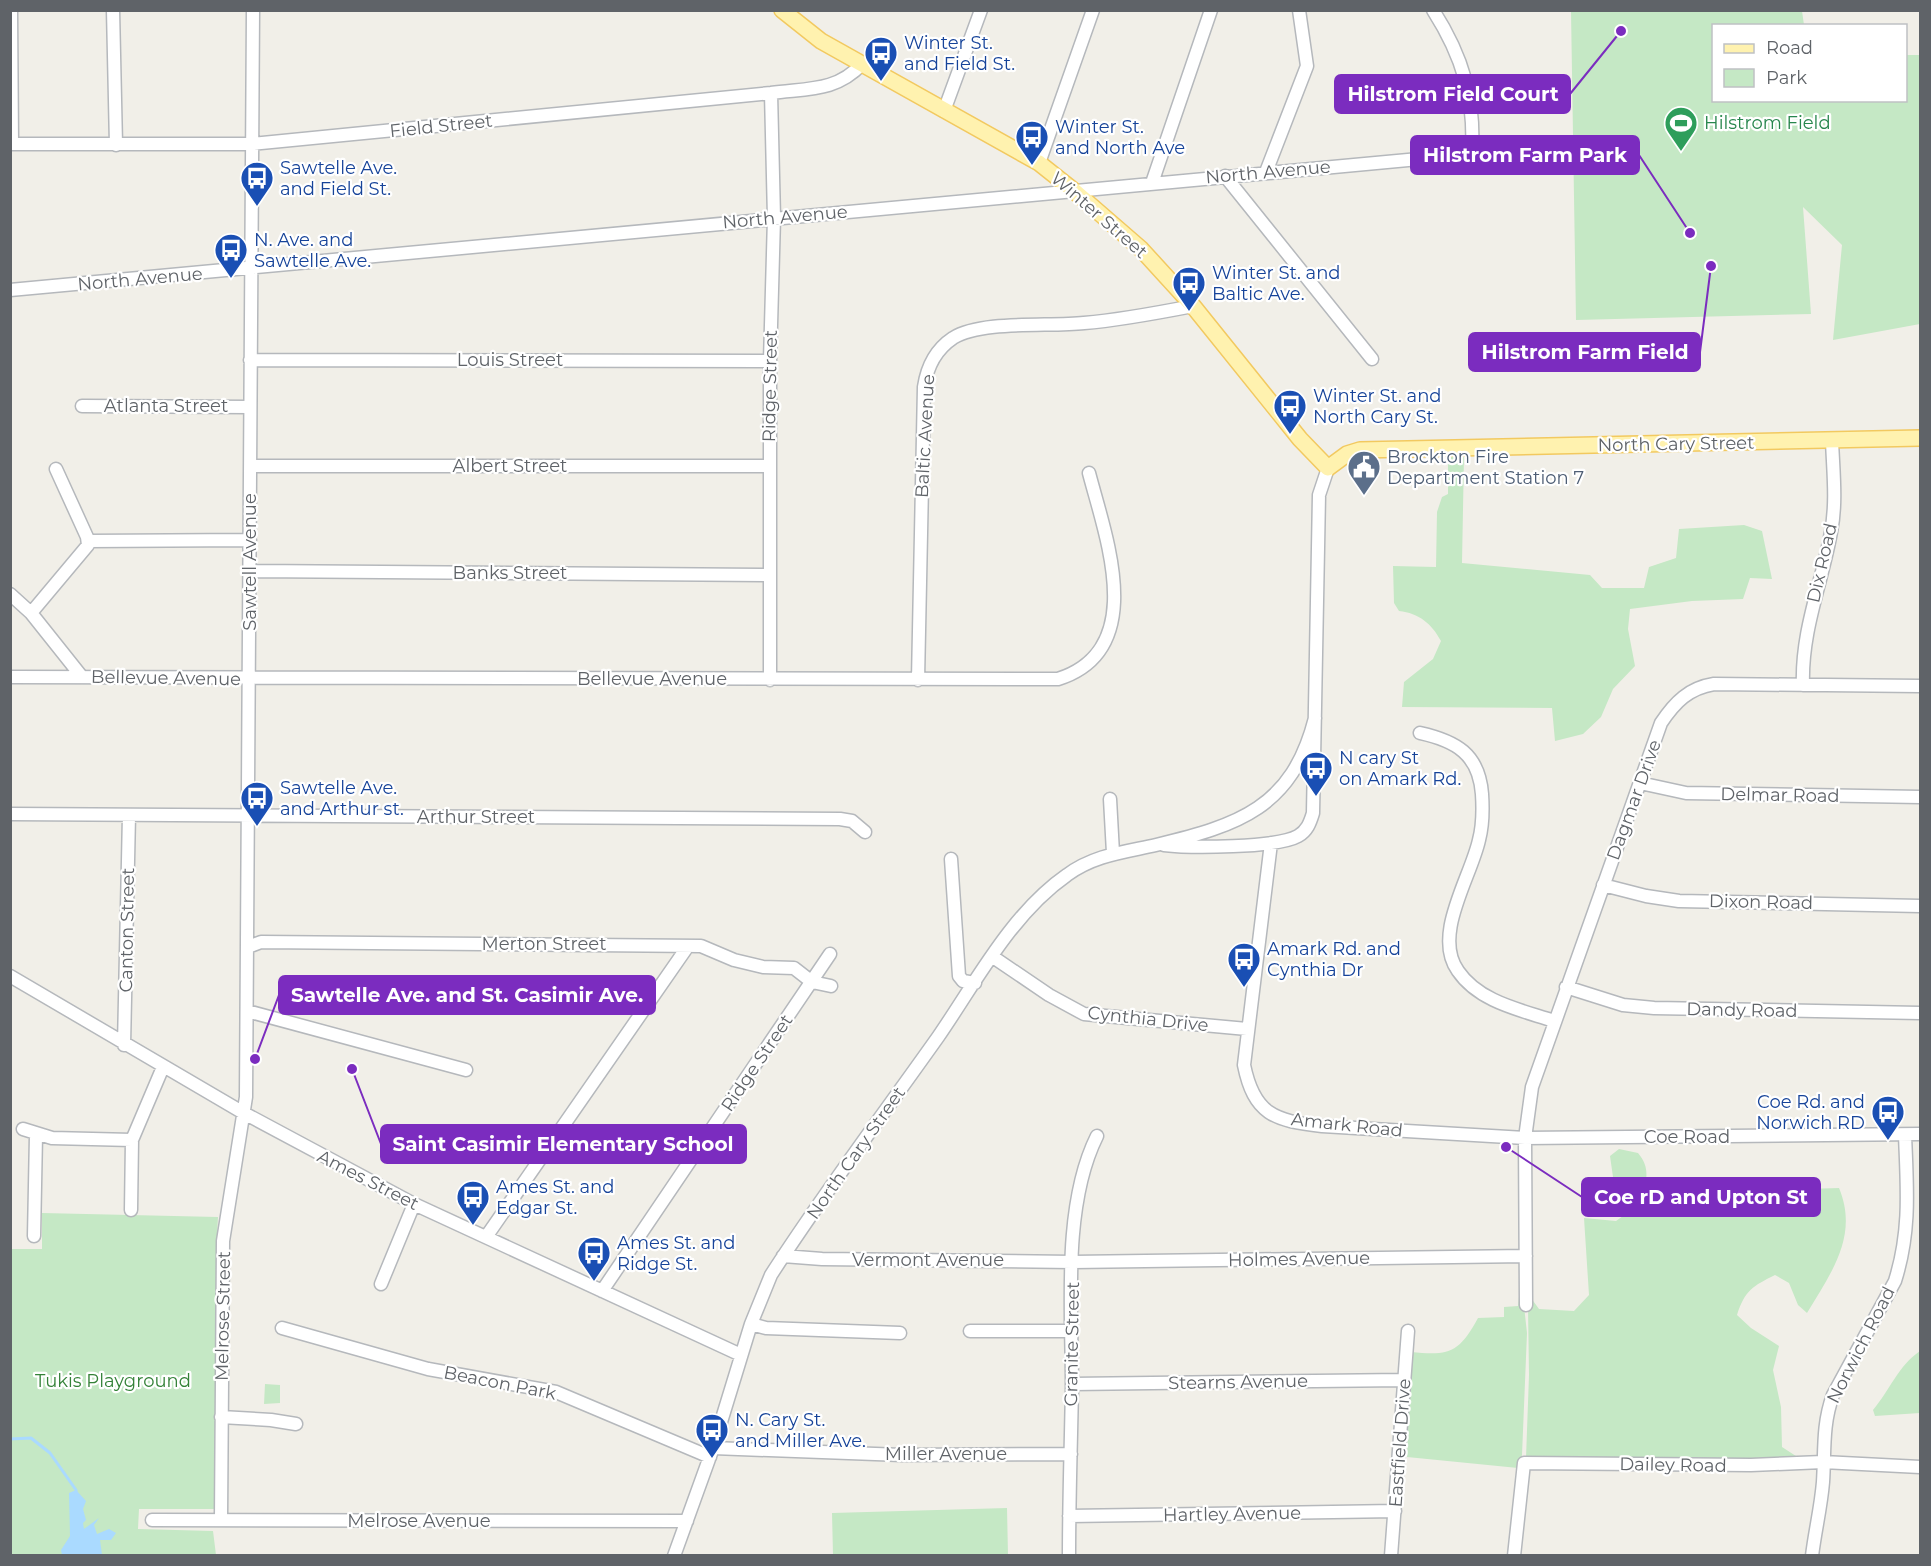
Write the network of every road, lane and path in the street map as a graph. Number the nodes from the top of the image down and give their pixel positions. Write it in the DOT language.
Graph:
graph roads {
  1 [pos="11,10"];
  2 [pos="113,10"];
  3 [pos="253,10"];
  4 [pos="782,10"];
  5 [pos="981,10"];
  6 [pos="1093,10"];
  7 [pos="1211,10"];
  8 [pos="1299,10"];
  9 [pos="1433,10"];
  10 [pos="862,64"];
  11 [pos="771,93"];
  12 [pos="944,111"];
  13 [pos="11,144"];
  14 [pos="252,144"];
  15 [pos="116,145"];
  16 [pos="1559,146"];
  17 [pos="1472,154"];
  18 [pos="1039,164"];
  19 [pos="1266,172"];
  20 [pos="1225,176"];
  21 [pos="1152,183"];
  22 [pos="1073,190"];
  23 [pos="774,218"];
  24 [pos="251,269"];
  25 [pos="10,290"];
  26 [pos="1193,306"];
  27 [pos="1372,359"];
  28 [pos="250,360"];
  29 [pos="770,361"];
  30 [pos="82,406"];
  31 [pos="250,407"];
  32 [pos="1920,438"];
  33 [pos="1832,440"];
  34 [pos="250,466"];
  35 [pos="770,466"];
  36 [pos="1328,468"];
  37 [pos="56,469"];
  38 [pos="1089,473"];
  39 [pos="250,540"];
  40 [pos="88,541"];
  41 [pos="250,572"];
  42 [pos="770,575"];
  43 [pos="10,594"];
  44 [pos="31,613"];
  45 [pos="10,677"];
  46 [pos="82,677"];
  47 [pos="249,679"];
  48 [pos="770,680"];
  49 [pos="918,680"];
  50 [pos="1803,685"];
  51 [pos="1920,686"];
  52 [pos="1315,718"];
  53 [pos="1420,733"];
  54 [pos="1640,783"];
  55 [pos="1920,797"];
  56 [pos="1110,799"];
  57 [pos="10,814"];
  58 [pos="129,815"];
  59 [pos="249,816"];
  60 [pos="865,832"];
  61 [pos="1271,843"];
  62 [pos="1157,845"];
  63 [pos="1113,853"];
  64 [pos="951,859"];
  65 [pos="1603,885"];
  66 [pos="1920,906"];
  67 [pos="688,945"];
  68 [pos="248,947"];
  69 [pos="830,954"];
  70 [pos="993,957"];
  71 [pos="10,976"];
  72 [pos="812,982"];
  73 [pos="975,983"];
  74 [pos="831,986"];
  75 [pos="1566,987"];
  76 [pos="247,1011"];
  77 [pos="1920,1013"];
  78 [pos="1554,1021"];
  79 [pos="1247,1029"];
  80 [pos="124,1045"];
  81 [pos="163,1067"];
  82 [pos="466,1070"];
  83 [pos="242,1112"];
  84 [pos="23,1129"];
  85 [pos="1920,1134"];
  86 [pos="36,1135"];
  87 [pos="1905,1135"];
  88 [pos="1097,1136"];
  89 [pos="1525,1138"];
  90 [pos="132,1140"];
  91 [pos="414,1204"];
  92 [pos="130,1210"];
  93 [pos="34,1236"];
  94 [pos="486,1237"];
  95 [pos="783,1256"];
  96 [pos="1526,1256"];
  97 [pos="1073,1262"];
  98 [pos="381,1284"];
  99 [pos="602,1291"];
  100 [pos="1526,1305"];
  101 [pos="751,1324"];
  102 [pos="282,1328"];
  103 [pos="970,1331"];
  104 [pos="1070,1331"];
  105 [pos="1408,1331"];
  106 [pos="900,1333"];
  107 [pos="741,1355"];
  108 [pos="1404,1380"];
  109 [pos="1072,1384"];
  110 [pos="221,1417"];
  111 [pos="296,1424"];
  112 [pos="712,1453"];
  113 [pos="1071,1454"];
  114 [pos="1823,1462"];
  115 [pos="1920,1467"];
  116 [pos="1395,1511"];
  117 [pos="1070,1516"];
  118 [pos="152,1520"];
  119 [pos="221,1520"];
  120 [pos="687,1521"];
  121 [pos="674,1556"];
  122 [pos="1070,1556"];
  123 [pos="1391,1556"];
  124 [pos="1514,1556"];
  125 [pos="1812,1556"];
  1 -- 13 [label="street"];
  2 -- 15 [label="street"];
  3 -- 14 [label="street, Sawtell Avenue"];
  4 -- 10 [label="main road, Winter Street"];
  5 -- 12 [label="street"];
  6 -- 18 [label="street"];
  7 -- 21 [label="street"];
  8 -- 19 [label="street"];
  9 -- 17 [label="street"];
  10 -- 11 [label="street, Field Street"];
  10 -- 12 [label="main road, Winter Street"];
  11 -- 14 [label="street, Field Street"];
  11 -- 23 [label="street, Ridge Street"];
  12 -- 18 [label="main road, Winter Street"];
  13 -- 15 [label="street, Field Street"];
  14 -- 15 [label="street, Field Street"];
  14 -- 24 [label="street, Sawtell Avenue"];
  16 -- 17 [label="street, North Avenue"];
  17 -- 19 [label="street, North Avenue"];
  18 -- 22 [label="main road, Winter Street"];
  19 -- 20 [label="street, North Avenue"];
  20 -- 21 [label="street, North Avenue"];
  20 -- 27 [label="street"];
  21 -- 22 [label="street, North Avenue"];
  22 -- 23 [label="street, North Avenue"];
  22 -- 26 [label="main road, Winter Street"];
  23 -- 24 [label="street, North Avenue"];
  23 -- 29 [label="street, Ridge Street"];
  24 -- 25 [label="street, North Avenue"];
  24 -- 28 [label="street, Sawtell Avenue"];
  26 -- 36 [label="main road, Winter Street"];
  26 -- 49 [label="street, Baltic Avenue"];
  28 -- 29 [label="street, Louis Street"];
  28 -- 31 [label="street, Sawtell Avenue"];
  29 -- 35 [label="street, Ridge Street"];
  30 -- 31 [label="street, Atlanta Street"];
  31 -- 34 [label="street, Sawtell Avenue"];
  32 -- 33 [label="main road, North Cary Street"];
  33 -- 36 [label="main road, North Cary Street"];
  33 -- 50 [label="street, Dix Road"];
  34 -- 35 [label="street, Albert Street"];
  34 -- 39 [label="street, Sawtell Avenue"];
  35 -- 42 [label="street, Ridge Street"];
  36 -- 52 [label="street, North Cary Street"];
  37 -- 40 [label="street"];
  38 -- 49 [label="street, Bellevue Avenue"];
  39 -- 40 [label="street"];
  39 -- 41 [label="street, Sawtell Avenue"];
  40 -- 44 [label="street"];
  41 -- 42 [label="street, Banks Street"];
  41 -- 47 [label="street, Sawtell Avenue"];
  42 -- 48 [label="street, Ridge Street"];
  43 -- 44 [label="street"];
  44 -- 46 [label="street"];
  45 -- 46 [label="street, Bellevue Avenue"];
  46 -- 47 [label="street, Bellevue Avenue"];
  47 -- 48 [label="street, Bellevue Avenue"];
  47 -- 59 [label="street, Sawtell Avenue"];
  48 -- 49 [label="street, Bellevue Avenue"];
  50 -- 51 [label="street, Dagmar Drive"];
  50 -- 54 [label="street, Dagmar Drive"];
  52 -- 61 [label="street, North Cary Street"];
  52 -- 62 [label="street, North Cary Street"];
  53 -- 78 [label="street"];
  54 -- 55 [label="street, Delmar Road"];
  54 -- 65 [label="street, Dagmar Drive"];
  56 -- 63 [label="street"];
  57 -- 58 [label="street, Arthur Street"];
  58 -- 59 [label="street, Arthur Street"];
  58 -- 80 [label="street, Canton Street"];
  59 -- 60 [label="street, Arthur Street"];
  59 -- 68 [label="street, Sawtell Avenue"];
  61 -- 62 [label="street, North Cary Street"];
  61 -- 79 [label="street, Amark Road"];
  62 -- 63 [label="street, North Cary Street"];
  63 -- 70 [label="street, North Cary Street"];
  64 -- 73 [label="street"];
  65 -- 66 [label="street, Dixon Road"];
  65 -- 75 [label="street, Dagmar Drive"];
  67 -- 68 [label="street, Merton Street"];
  67 -- 72 [label="street, Merton Street"];
  67 -- 94 [label="street"];
  68 -- 76 [label="street, Sawtell Avenue"];
  69 -- 72 [label="street, Ridge Street"];
  70 -- 73 [label="street, North Cary Street"];
  70 -- 79 [label="street, Cynthia Drive"];
  71 -- 80 [label="street, Ames Street"];
  72 -- 74 [label="street, Merton Street"];
  72 -- 99 [label="street, Ridge Street"];
  73 -- 95 [label="street, North Cary Street"];
  75 -- 77 [label="street, Dandy Road"];
  75 -- 78 [label="street, Dagmar Drive"];
  76 -- 82 [label="street"];
  76 -- 83 [label="street, Sawtell Avenue"];
  78 -- 89 [label="street, Dagmar Drive"];
  79 -- 89 [label="street, Amark Road"];
  80 -- 81 [label="street, Ames Street"];
  81 -- 83 [label="street, Ames Street"];
  81 -- 90 [label="street"];
  83 -- 91 [label="street, Ames Street"];
  83 -- 110 [label="street, Melrose Street"];
  84 -- 86 [label="street"];
  85 -- 87 [label="street, Coe Road"];
  86 -- 90 [label="street"];
  86 -- 93 [label="street"];
  87 -- 89 [label="street, Coe Road"];
  87 -- 114 [label="street, Norwich Road"];
  88 -- 97 [label="street, Granite Street"];
  89 -- 96 [label="street, Dagmar Drive"];
  90 -- 92 [label="street"];
  91 -- 94 [label="street, Ames Street"];
  91 -- 98 [label="street"];
  94 -- 99 [label="street, Ames Street"];
  95 -- 97 [label="street, Vermont Avenue"];
  95 -- 101 [label="street, North Cary Street"];
  96 -- 97 [label="street, Holmes Avenue"];
  96 -- 100 [label="street, Dagmar Drive"];
  97 -- 104 [label="street, Granite Street"];
  99 -- 107 [label="street, Ames Street"];
  101 -- 106 [label="street"];
  101 -- 107 [label="street, North Cary Street"];
  102 -- 112 [label="street, Beacon Park"];
  103 -- 104 [label="street"];
  104 -- 109 [label="street, Granite Street"];
  105 -- 108 [label="street, Eastfield Drive"];
  107 -- 112 [label="street, North Cary Street"];
  108 -- 109 [label="street, Stearns Avenue"];
  108 -- 116 [label="street, Eastfield Drive"];
  109 -- 113 [label="street, Granite Street"];
  110 -- 111 [label="street"];
  110 -- 119 [label="street, Melrose Street"];
  112 -- 113 [label="street, Miller Avenue"];
  112 -- 120 [label="street, North Cary Street"];
  113 -- 117 [label="street, Granite Street"];
  114 -- 115 [label="street, Dailey Road"];
  114 -- 124 [label="street, Dailey Road"];
  114 -- 125 [label="street, Norwich Road"];
  116 -- 117 [label="street, Hartley Avenue"];
  116 -- 123 [label="street, Eastfield Drive"];
  117 -- 122 [label="street, Granite Street"];
  118 -- 119 [label="street, Melrose Avenue"];
  119 -- 120 [label="street, Melrose Avenue"];
  120 -- 121 [label="street, North Cary Street"];
}
